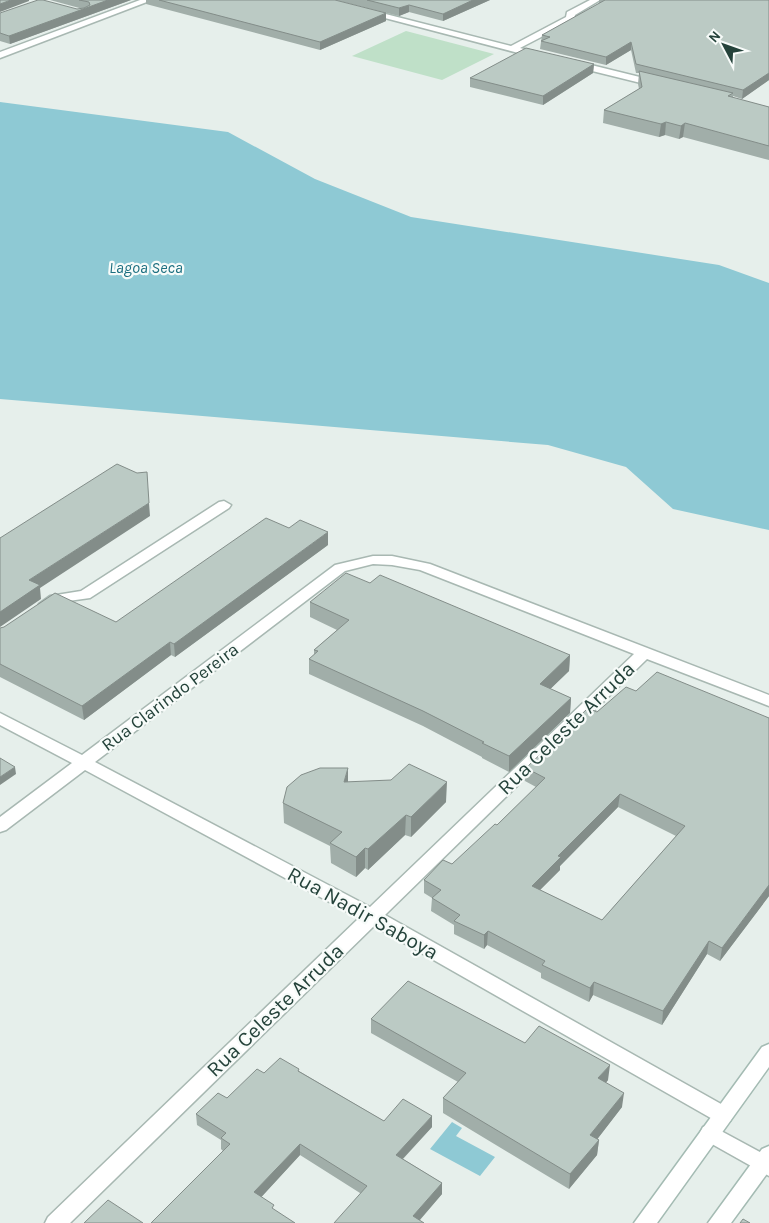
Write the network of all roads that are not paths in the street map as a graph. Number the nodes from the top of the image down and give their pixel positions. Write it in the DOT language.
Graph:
graph roads {
  1 [pos="148,0"];
  2 [pos="596,0"];
  3 [pos="354,9"];
  4 [pos="92,17"];
  5 [pos="82,18"];
  6 [pos="512,49"];
  7 [pos="0,55"];
  8 [pos="549,58"];
  9 [pos="568,62"];
  10 [pos="669,86"];
  11 [pos="224,505"];
  12 [pos="37,611"];
  13 [pos="645,652"];
  14 [pos="769,701"];
  15 [pos="0,718"];
  16 [pos="84,762"];
  17 [pos="0,826"];
  18 [pos="371,916"];
  19 [pos="769,1052"];
  20 [pos="723,1115"];
  21 [pos="710,1133"];
  22 [pos="767,1162"];
  23 [pos="56,1223"];
  24 [pos="645,1223"];
  25 [pos="719,1223"];
  1 -- 4 [label="street"];
  2 -- 6 [label="street"];
  3 -- 6 [label="street"];
  4 -- 5 [label="street"];
  4 -- 7 [label="street"];
  6 -- 8 [label="street"];
  9 -- 10 [label="street"];
  11 -- 12 [label="street"];
  13 -- 14 [label="street"];
  13 -- 16 [label="street, Rua Clarindo Pereira"];
  13 -- 18 [label="street, Rua Celeste Arruda"];
  15 -- 16 [label="street, Rua Nadir Saboya"];
  16 -- 17 [label="street, Rua Clarindo Pereira"];
  16 -- 18 [label="street, Rua Nadir Saboya"];
  18 -- 20 [label="street, Rua Nadir Saboya"];
  18 -- 23 [label="street, Rua Celeste Arruda"];
  19 -- 20 [label="street"];
  20 -- 21 [label="street"];
  21 -- 22 [label="street"];
  21 -- 24 [label="street"];
  22 -- 25 [label="street"];
}
